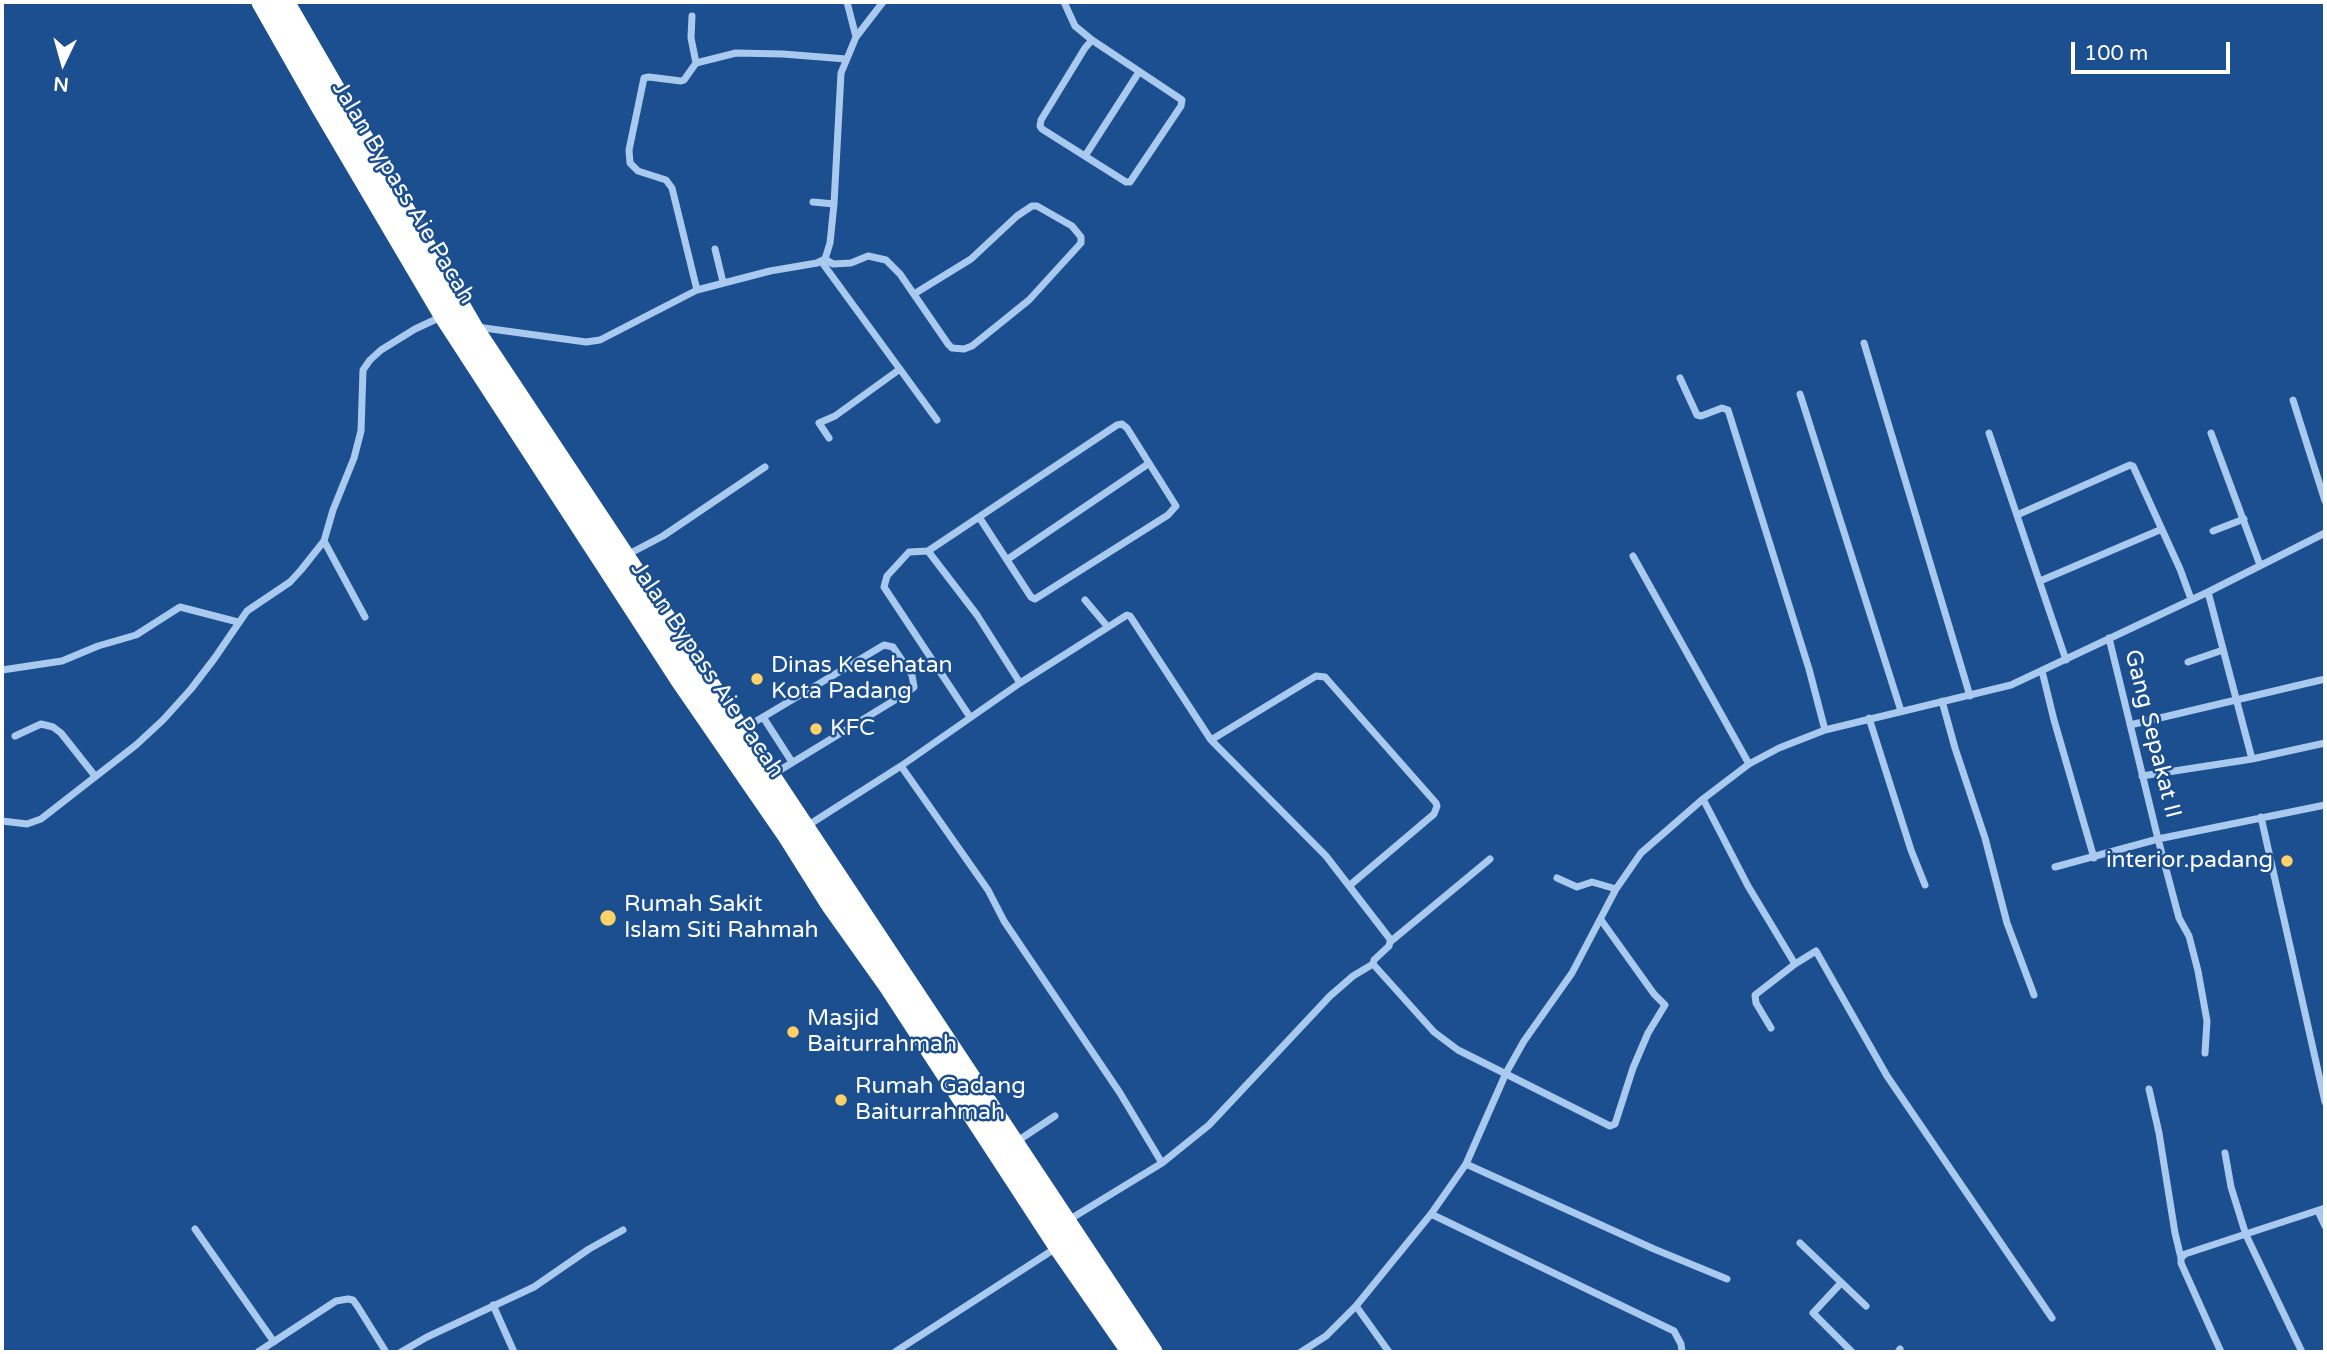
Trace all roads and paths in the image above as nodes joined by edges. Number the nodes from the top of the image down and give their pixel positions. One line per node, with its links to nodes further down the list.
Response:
1 (262, 2): 15 (highway, Jalan Bypass Aie Pacah)
2 (284, 2): 15 (highway)
3 (847, 2): 7 (street)
4 (883, 2): 7 (street)
5 (1064, 2): 8 (street)
6 (692, 16): 10 (street)
7 (856, 37): 9 (street)
8 (1092, 40): 11 (street); 12 (street)
9 (846, 59): 10 (street); 14 (street)
10 (696, 63): 19 (street)
11 (1139, 72): 12 (street); 12 (street)
12 (1085, 156)
13 (813, 202): 14 (street)
14 (834, 204): 17 (street)
15 (400, 222): 21 (highway, Jalan Bypass Aie Pacah); 22 (highway)
16 (715, 249): 18 (street)
17 (823, 260): 18 (street); 20 (street); 24 (street)
18 (723, 282): 19 (street)
19 (697, 290): 22 (street)
20 (914, 294): 20 (street)
21 (444, 315): 29 (highway, Jalan Bypass Aie Pacah); 42 (street)
22 (472, 327): 29 (highway)
23 (1864, 343): 64 (street)
24 (900, 369): 28 (street); 32 (street)
25 (1680, 378): 72 (street)
26 (1800, 394): 67 (street)
27 (2293, 400): 35 (street)
28 (937, 420)
29 (526, 425): 45 (highway); 107 (highway, Jalan Bypass Aie Pacah)
30 (1989, 433): 36 (street)
31 (2211, 433): 38 (street)
32 (829, 438)
33 (1148, 464): 37 (street); 47 (street); 47 (street)
34 (765, 467): 45 (street)
35 (2325, 501)
36 (2017, 515): 39 (street); 49 (street)
37 (979, 517): 44 (street); 47 (street)
38 (2244, 519): 40 (street); 48 (street)
39 (2162, 529): 49 (street); 51 (street)
40 (2213, 531)
41 (2323, 535): 43 (street); 48 (street)
42 (324, 541): 53 (street); 54 (street)
43 (2325, 544)
44 (928, 551): 63 (street); 69 (street)
45 (624, 556): 73 (highway)
46 (1633, 556): 79 (street)
47 (1008, 559)
48 (2260, 565): 50 (street)
49 (2040, 581): 58 (street)
50 (2208, 592): 51 (street); 57 (street)
51 (2191, 599): 56 (street)
52 (1085, 600): 55 (street)
53 (365, 617)
54 (238, 622): 60 (street); 81 (street)
55 (1107, 626): 63 (street); 75 (street)
56 (2109, 638): 58 (street); 71 (street, Gang Sepakat II)
57 (2224, 650): 59 (street); 65 (street)
58 (2066, 660): 61 (street)
59 (2188, 662)
60 (2, 670)
61 (2042, 671): 64 (street); 90 (street)
62 (2325, 679): 65 (street)
63 (1020, 683): 69 (street)
64 (1970, 696): 66 (street)
65 (2235, 700): 71 (street); 77 (street)
66 (1942, 701): 67 (street); 101 (street)
67 (1901, 711): 70 (street)
68 (763, 717): 73 (street); 78 (street); 78 (street)
69 (970, 717): 80 (street)
70 (1869, 718): 72 (street); 95 (street)
71 (2130, 724): 83 (street, Gang Sepakat II)
72 (1825, 730): 79 (street)
73 (740, 732): 82 (highway)
74 (15, 736): 81 (street)
75 (1211, 740): 94 (street); 94 (street)
76 (2325, 743): 77 (street)
77 (2252, 759): 83 (street)
78 (792, 762): 82 (street)
79 (1749, 764): 84 (street)
80 (901, 766): 88 (street); 111 (street)
81 (95, 776): 87 (street)
82 (770, 776): 88 (highway)
83 (2142, 776): 89 (street, Gang Sepakat II)
84 (1703, 799): 96 (street); 100 (street)
85 (2325, 805): 86 (street)
86 (2260, 817): 89 (street); 106 (street)
87 (2, 821)
88 (804, 828): 107 (highway)
89 (2158, 839): 90 (street); 103 (street, Gang Sepakat II)
90 (2094, 858): 92 (street)
91 (1490, 859): 98 (street)
92 (2055, 867)
93 (1557, 878): 96 (street)
94 (1349, 886): 98 (street)
95 (1925, 886)
96 (1616, 889): 97 (street)
97 (1601, 920): 104 (street); 104 (street)
98 (1391, 942): 99 (street)
99 (1373, 964): 104 (street); 111 (street)
100 (1795, 964): 102 (street); 128 (street)
101 (2034, 995)
102 (1771, 1028)
103 (2205, 1053)
104 (1506, 1073): 112 (street)
105 (2150, 1089): 122 (street)
106 (2325, 1102)
107 (976, 1103): 109 (highway); 121 (highway, Jalan Bypass Aie Pacah)
108 (1055, 1116): 109 (street)
109 (1012, 1144): 115 (highway)
110 (2225, 1153): 119 (street)
111 (1162, 1163): 115 (street)
112 (1466, 1164): 114 (street); 123 (street)
113 (2322, 1210): 116 (street); 119 (street)
114 (1431, 1214): 126 (street); 139 (street)
115 (1065, 1222): 136 (highway)
116 (2325, 1226)
117 (195, 1228): 129 (street)
118 (623, 1230): 125 (street)
119 (2246, 1235): 122 (street); 142 (street)
120 (1800, 1243): 124 (street)
121 (1059, 1247): 134 (street); 135 (highway, Jalan Bypass Aie Pacah)
122 (2181, 1258): 141 (street)
123 (1727, 1279)
124 (1841, 1283): 127 (street); 140 (street)
125 (493, 1305): 132 (street); 133 (street)
126 (1356, 1306): 137 (street); 138 (street)
127 (1866, 1306)
128 (2052, 1318)
129 (274, 1342): 130 (street); 131 (street)
130 (258, 1352)
131 (386, 1352)
132 (401, 1352)
133 (514, 1352)
134 (895, 1352)
135 (1132, 1352)
136 (1152, 1352)
137 (1301, 1352)
138 (1389, 1352)
139 (1682, 1352)
140 (1852, 1352)
141 (2221, 1352)
142 (2302, 1352)

